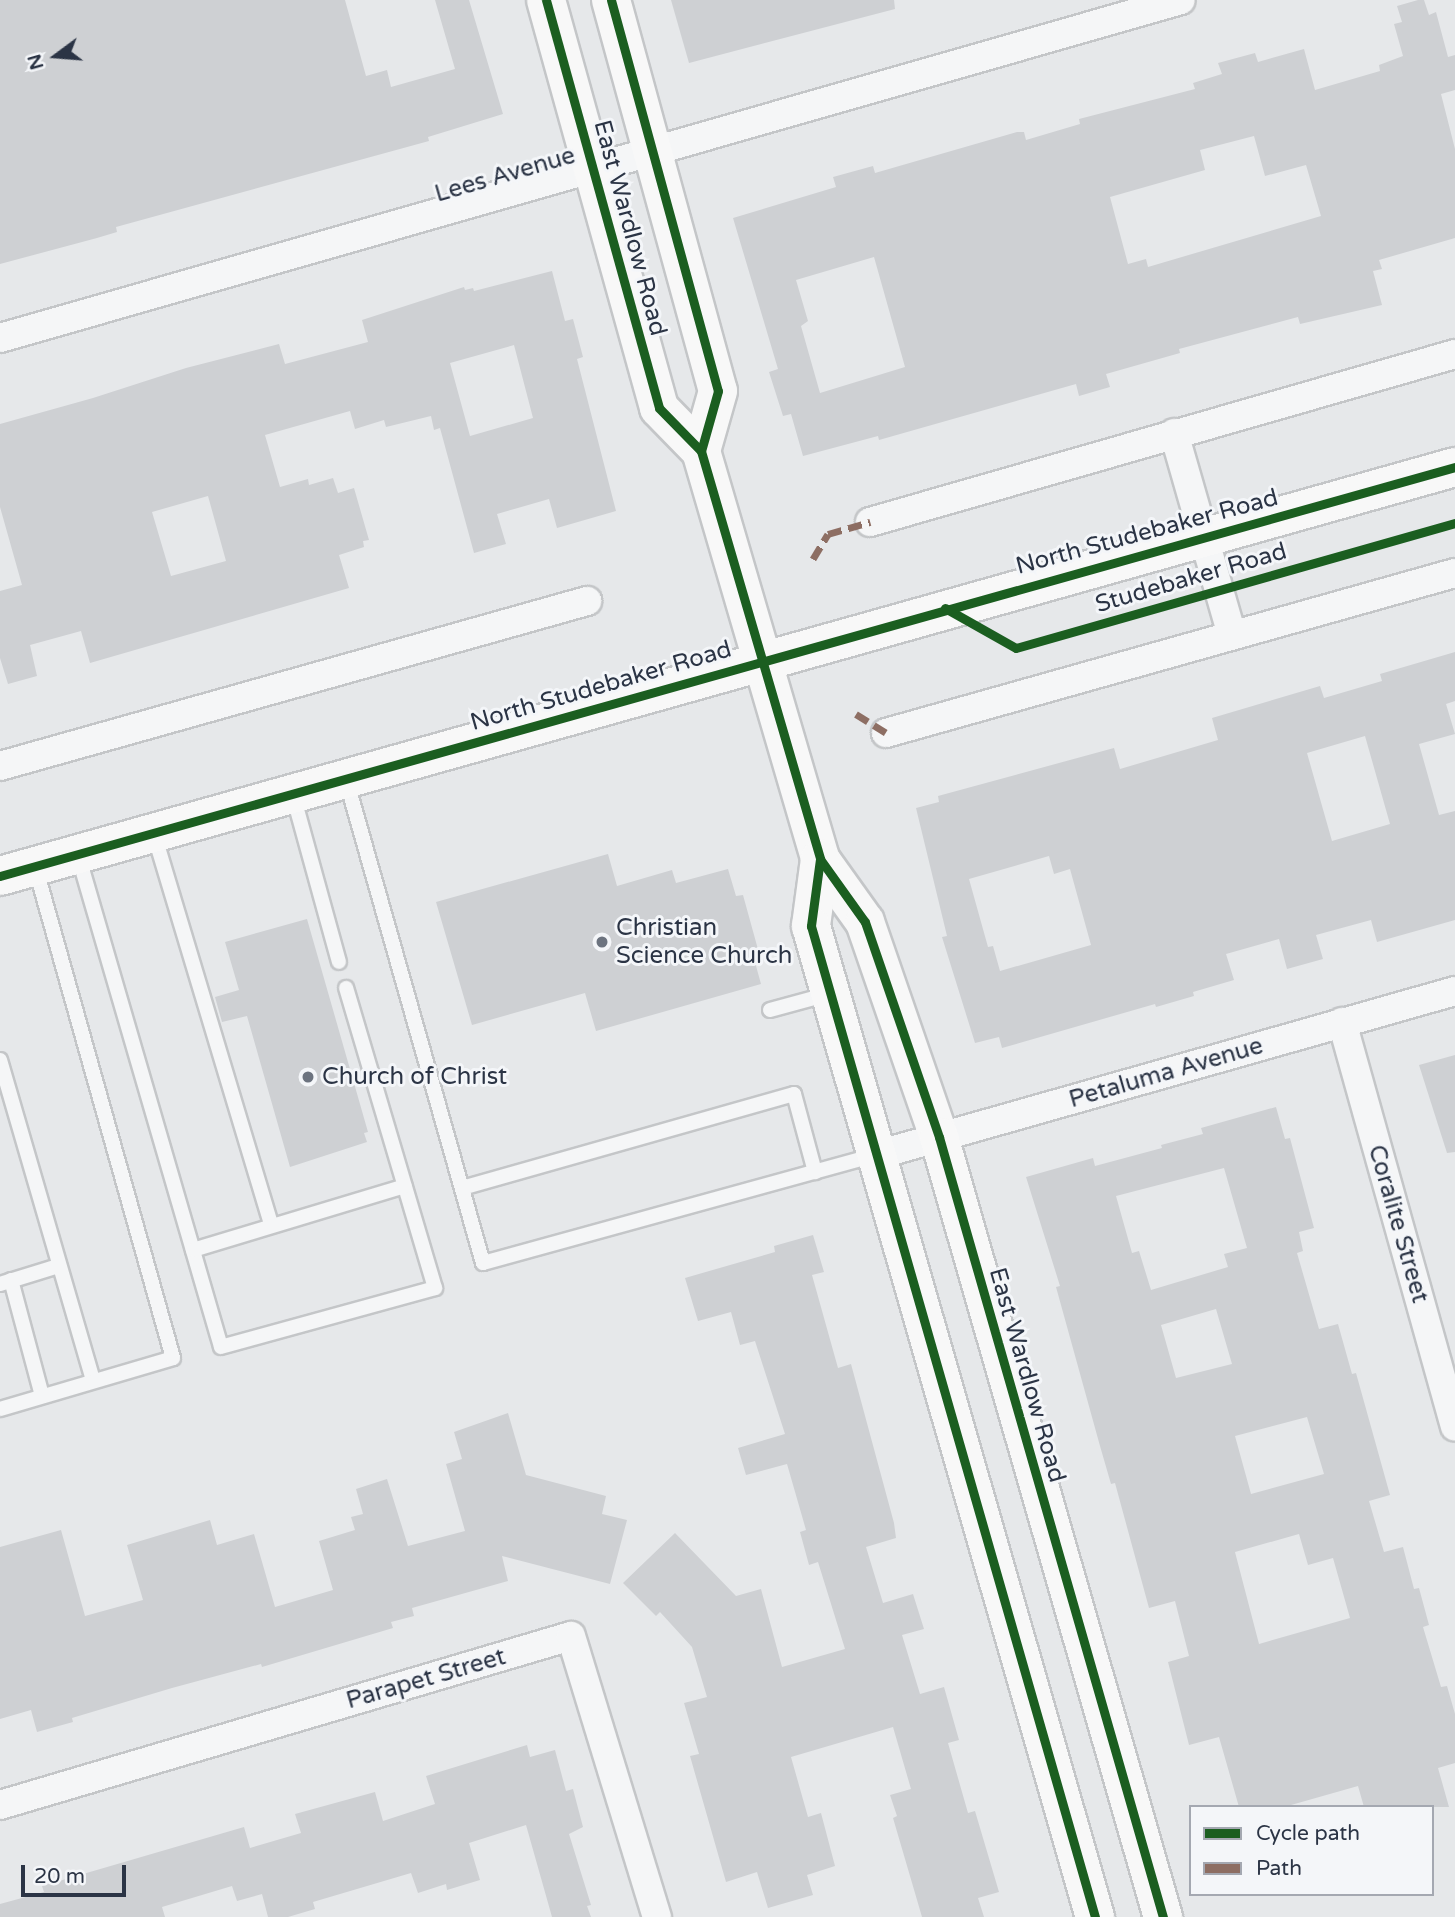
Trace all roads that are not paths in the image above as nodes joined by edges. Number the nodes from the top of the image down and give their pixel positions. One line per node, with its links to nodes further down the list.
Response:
1 (546, 0): 5 (main road, East Wardlow Road)
2 (611, 0): 4 (main road, East Wardlow Road)
3 (1181, 0): 4 (street, Lees Avenue)
4 (654, 149): 5 (street, Lees Avenue); 9 (main road, East Wardlow Road)
5 (595, 169): 6 (street, Lees Avenue); 9 (main road, East Wardlow Road)
6 (0, 338)
7 (1455, 354): 8 (street)
8 (1174, 433): 11 (street); 12 (street)
9 (701, 451): 16 (main road, East Wardlow Road)
10 (1455, 467): 12 (main road, North Studebaker Road)
11 (870, 522)
12 (1203, 538): 15 (street); 16 (main road, North Studebaker Road)
13 (1455, 573): 15 (street)
14 (587, 601): 18 (street)
15 (1232, 635): 17 (street)
16 (761, 661): 19 (main road, North Studebaker Road); 23 (main road, East Wardlow Road)
17 (886, 733)
18 (0, 766)
19 (346, 779): 20 (main road, North Studebaker Road); 36 (lane)
20 (292, 794): 21 (main road, North Studebaker Road); 25 (lane)
21 (154, 833): 22 (main road, North Studebaker Road); 37 (lane)
22 (77, 854): 24 (main road, North Studebaker Road); 38 (lane)
23 (820, 859): 28 (main road, East Wardlow Road); 32 (main road, East Wardlow Road)
24 (18, 871): 41 (lane)
25 (339, 962)
26 (346, 988): 35 (lane)
27 (1455, 991): 30 (street, Petaluma Avenue)
28 (831, 994): 29 (lane); 33 (main road, East Wardlow Road)
29 (770, 1010)
30 (1342, 1022): 32 (street, Petaluma Avenue); 44 (street, Coralite Street)
31 (0, 1060): 39 (lane)
32 (939, 1138): 33 (street, Petaluma Avenue); 48 (main road, East Wardlow Road)
33 (877, 1155): 34 (lane); 47 (main road, East Wardlow Road)
34 (815, 1172): 36 (lane); 36 (lane)
35 (405, 1186): 37 (lane); 38 (lane)
36 (462, 1188)
37 (271, 1226): 38 (lane)
38 (193, 1250)
39 (58, 1266): 40 (lane); 41 (lane)
40 (5, 1282): 42 (lane)
41 (93, 1381): 42 (lane)
42 (42, 1396): 43 (lane)
43 (0, 1409)
44 (1455, 1426)
45 (0, 1805): 46 (street, Parapet Street)
46 (657, 1917)
47 (1095, 1917)
48 (1163, 1917)

